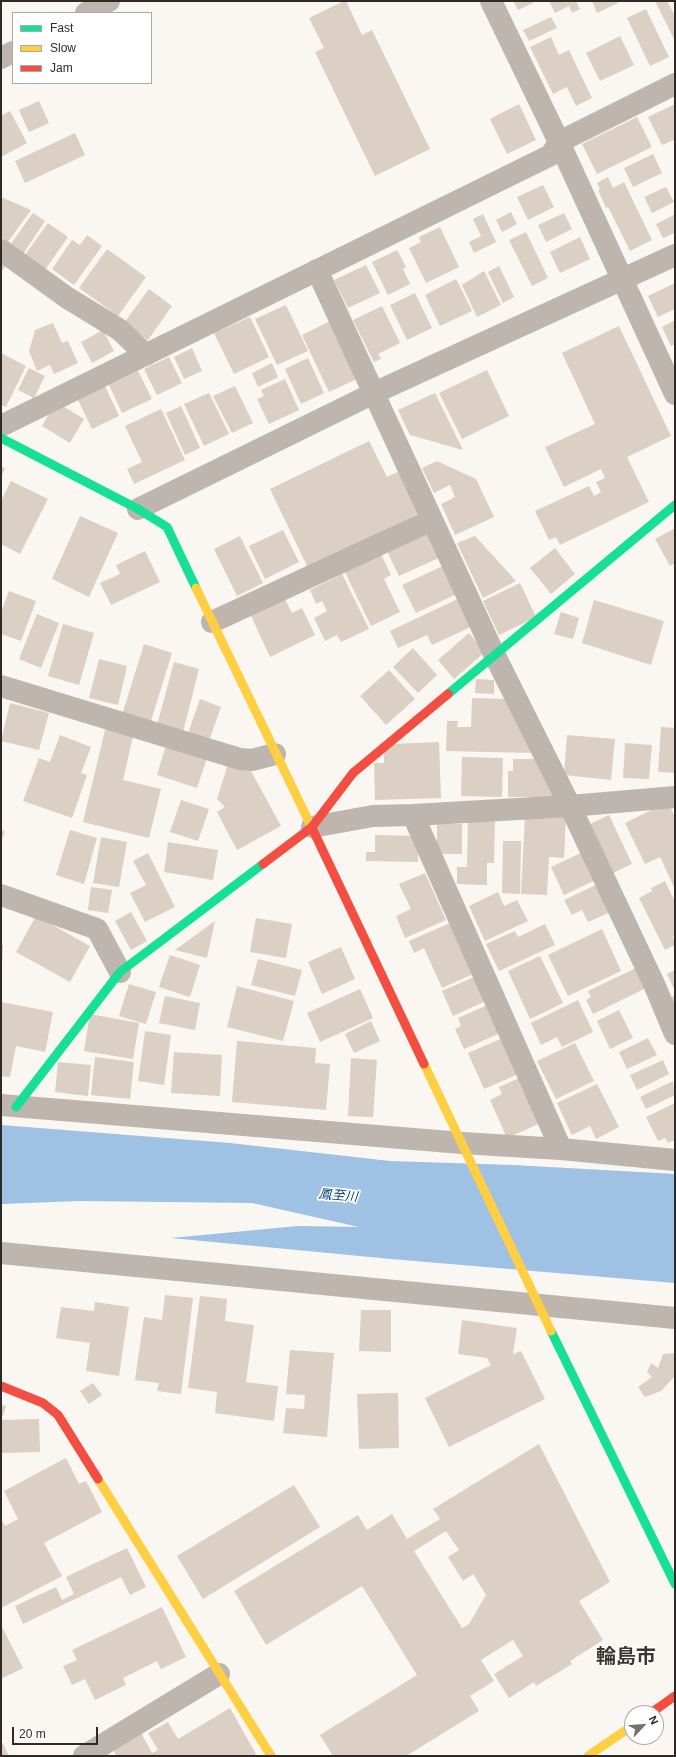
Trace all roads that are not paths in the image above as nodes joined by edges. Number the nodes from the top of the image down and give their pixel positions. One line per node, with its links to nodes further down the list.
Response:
1 (108, 1): 3 (street)
2 (492, 1): 7 (street)
3 (88, 12)
4 (12, 52): 5 (street)
5 (1, 58)
6 (675, 84): 7 (street)
7 (559, 142): 10 (street); 11 (street)
8 (1, 250): 12 (street)
9 (675, 255): 11 (street)
10 (317, 270): 12 (street); 13 (street)
11 (623, 280): 13 (street); 14 (street)
12 (146, 355): 15 (street)
13 (374, 393): 18 (street); 19 (street)
14 (675, 394)
15 (1, 426)
16 (1, 438): 18 (street)
17 (675, 505): 21 (street)
18 (138, 509): 20 (street)
19 (432, 520): 20 (street); 21 (street)
20 (212, 622): 23 (street)
21 (494, 654): 25 (street); 27 (street)
22 (1, 686): 23 (street)
23 (275, 754): 27 (street)
24 (675, 797): 25 (street)
25 (570, 806): 26 (street); 30 (street)
26 (413, 815): 27 (street); 33 (street)
27 (312, 827): 29 (street); 32 (street)
28 (1, 895): 29 (street)
29 (120, 972): 31 (street)
30 (675, 1034)
31 (8, 1106): 32 (street)
32 (462, 1143): 33 (street); 36 (street)
33 (561, 1148): 34 (street)
34 (675, 1160)
35 (1, 1253): 36 (street)
36 (538, 1304): 37 (street); 39 (street)
37 (675, 1318)
38 (1, 1386): 40 (street)
39 (675, 1584)
40 (219, 1674): 44 (street); 45 (street)
41 (675, 1696): 42 (street)
42 (662, 1705)
43 (624, 1731): 46 (street)
44 (84, 1756)
45 (271, 1756)
46 (588, 1756)

